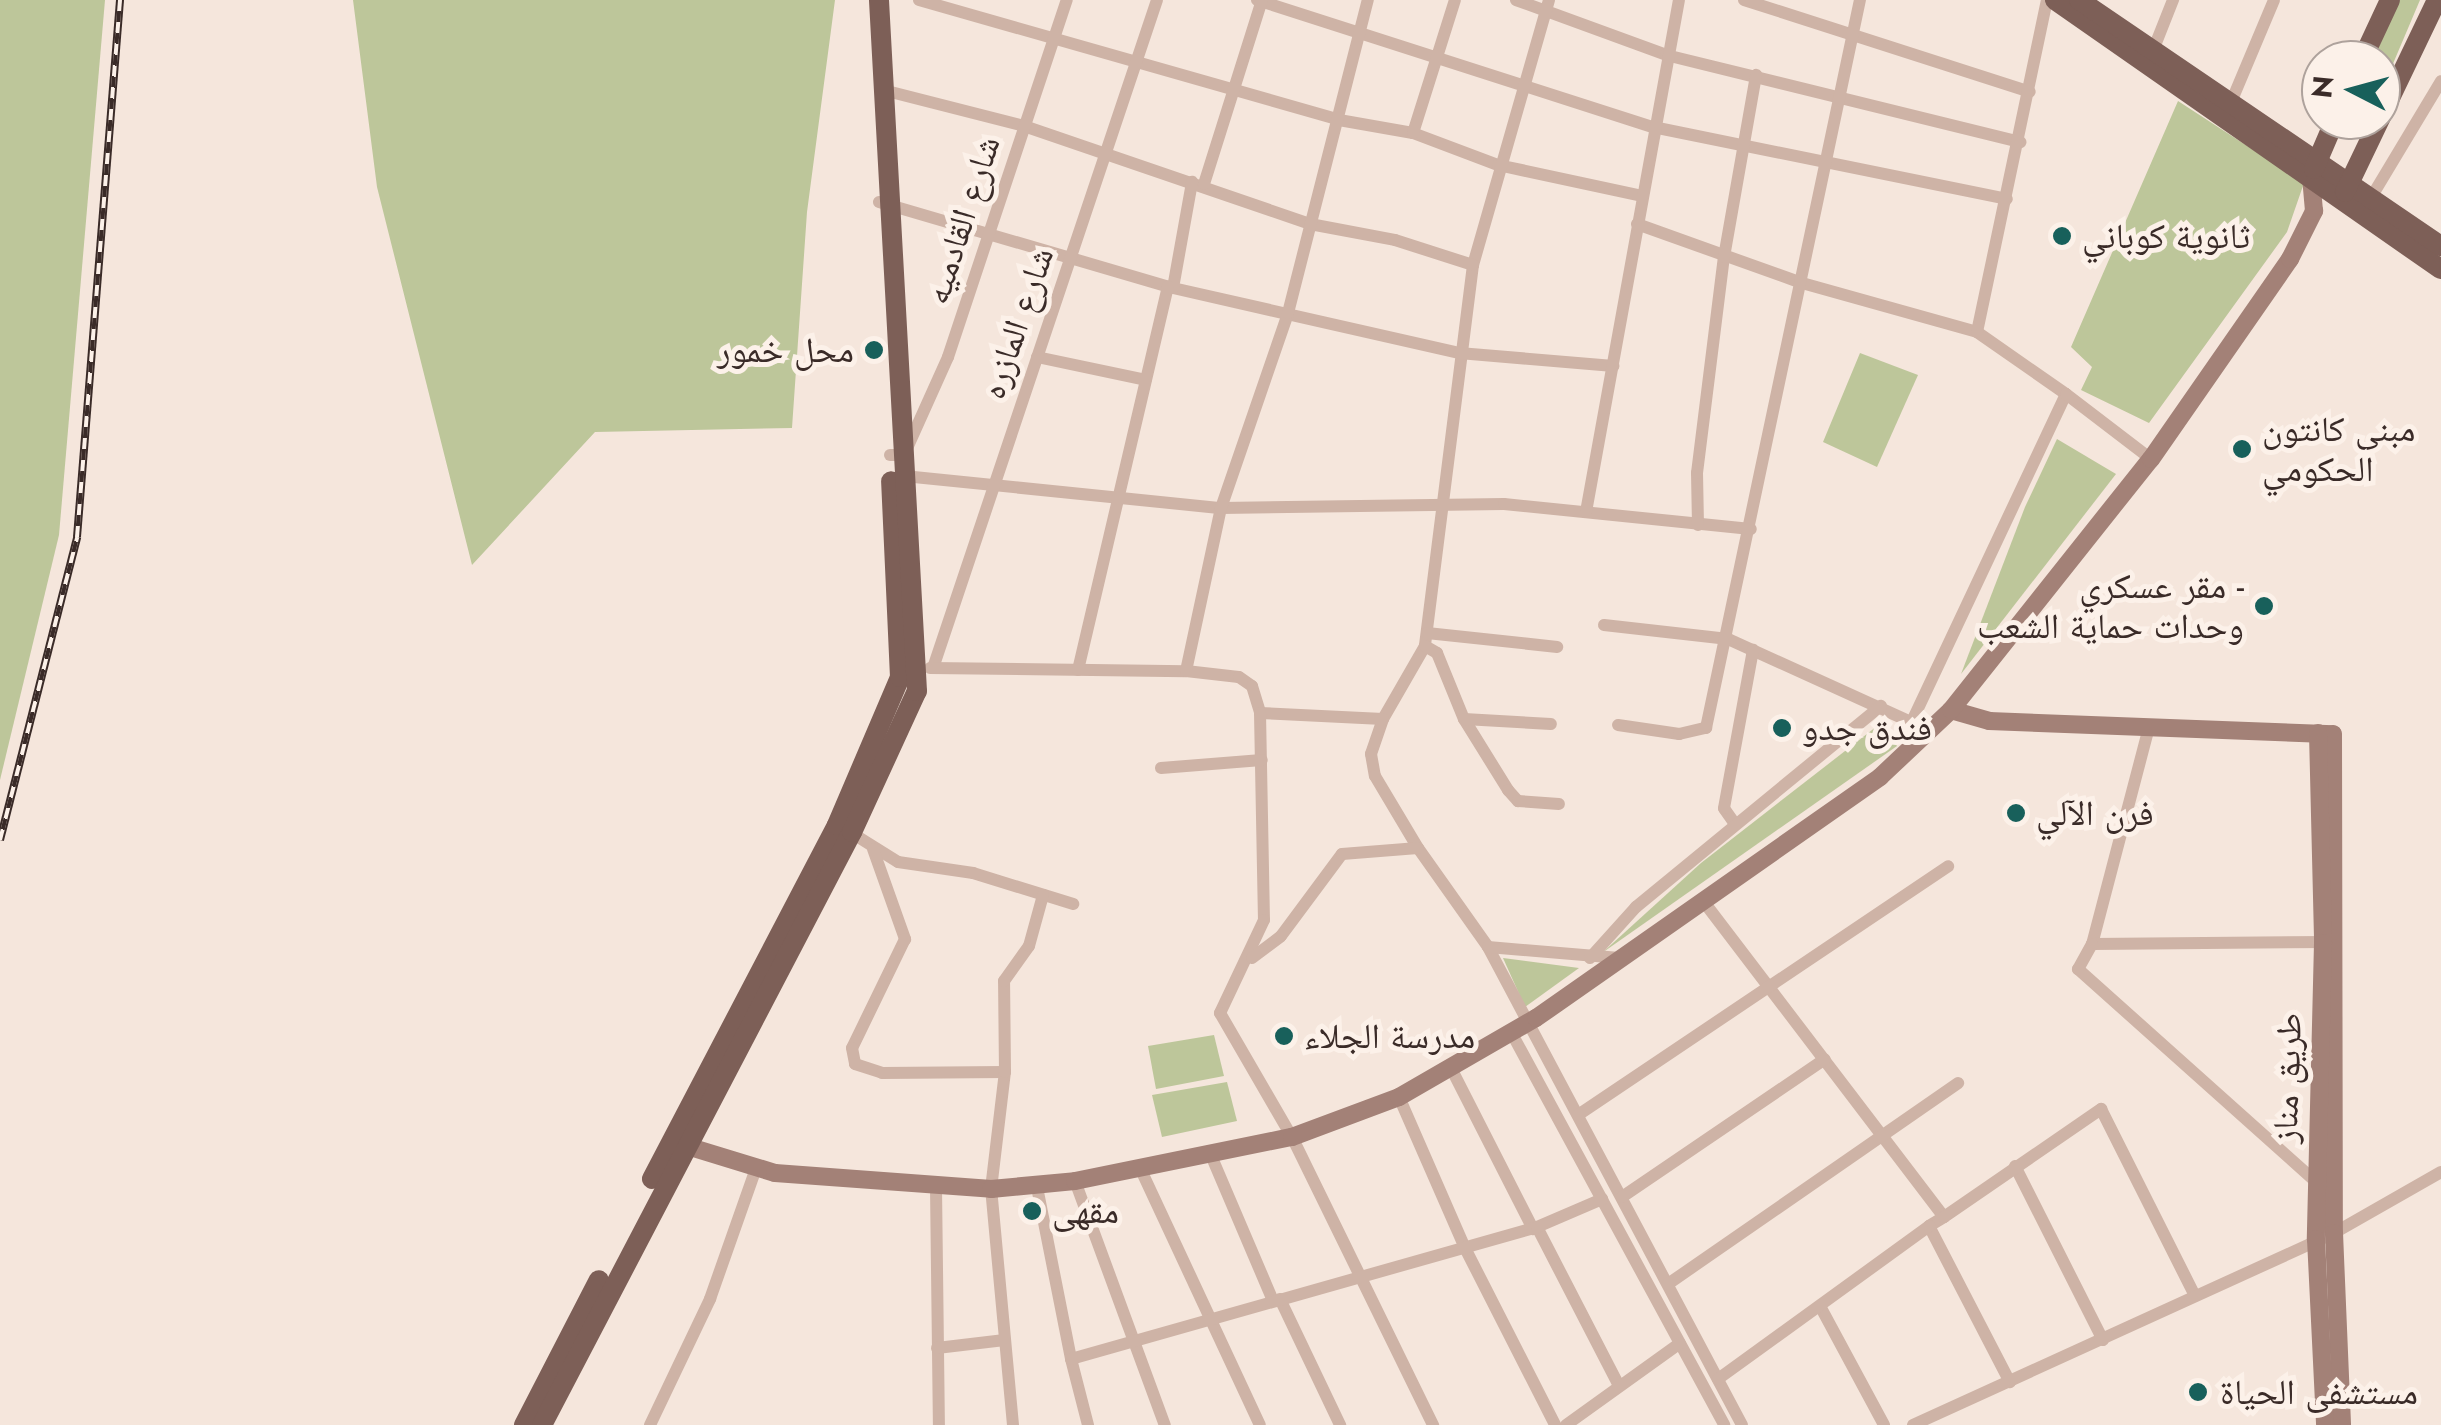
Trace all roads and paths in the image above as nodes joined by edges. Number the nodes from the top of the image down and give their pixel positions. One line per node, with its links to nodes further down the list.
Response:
1 (867, 0): 56 (main road)
2 (878, 0): 34 (main road)
3 (919, 0): 25 (street)
4 (1067, 0): 25 (street, شارع القادميه)
5 (1157, 0): 30 (street, شارع المازره)
6 (1260, 0): 23 (street); 35 (street)
7 (1368, 0): 23 (street)
8 (1455, 0): 29 (street)
9 (1516, 0): 21 (street)
10 (1678, 0): 28 (street)
11 (1744, 0): 20 (street)
12 (1860, 0): 24 (street)
13 (2047, 0): 36 (street)
14 (2055, 0): 50 (main road)
15 (2079, 0): 27 (main road)
16 (2173, 0): 27 (street)
17 (2274, 0): 38 (street)
18 (2437, 0): 22 (main road)
19 (2384, 2): 26 (main road)
20 (1765, 3): 24 (street)
21 (1547, 6): 28 (street); 33 (street)
22 (2433, 30): 52 (main road)
23 (1360, 32): 29 (street); 39 (street)
24 (1853, 36): 36 (street); 37 (street)
25 (1054, 38): 30 (street); 40 (street, شارع القادميه)
26 (2370, 40)
27 (2154, 48): 38 (main road)
28 (1666, 56): 31 (street); 41 (street)
29 (1439, 57): 33 (street); 42 (street)
30 (1136, 62): 35 (street); 46 (street, شارع المازره)
31 (1756, 75): 37 (street); 45 (street)
32 (2441, 81): 54 (street)
33 (1522, 83): 41 (street); 48 (street)
34 (883, 90): 40 (street); 56 (main road)
35 (1232, 90): 39 (street); 51 (street)
36 (2030, 92): 44 (street)
37 (1840, 95): 44 (street); 49 (street)
38 (2232, 100): 47 (main road)
39 (1339, 120): 42 (street); 58 (street)
40 (1024, 126): 46 (street); 60 (street, شارع القادميه)
41 (1653, 127): 45 (street); 53 (street)
42 (1413, 133): 48 (street)
43 (2326, 140): 47 (main road)
44 (2020, 142): 55 (street)
45 (1745, 144): 49 (street); 62 (street)
46 (1105, 154): 51 (street); 63 (street, شارع المازره)
47 (2318, 157): 50 (main road); 52 (main road)
48 (1498, 164): 53 (street); 64 (street)
49 (1826, 164): 55 (street); 66 (street)
50 (2311, 178): 52 (main road); 57 (main road)
51 (1198, 183): 58 (street); 67 (street)
52 (2346, 190): 54 (main road); 57 (main road); 65 (main road)
53 (1642, 196): 59 (street)
54 (2372, 196): 61 (main road)
55 (2007, 199): 69 (street)
56 (886, 206): 60 (street); 76 (main road)
57 (2314, 212): 75 (main road)
58 (1310, 224): 64 (street); 68 (street)
59 (1637, 224): 62 (street); 72 (street)
60 (990, 238): 63 (street); 76 (street, شارع القادميه)
61 (2441, 246)
62 (1724, 257): 66 (street); 82 (street)
63 (1070, 260): 67 (street); 71 (street, شارع المازره)
64 (1473, 264): 70 (street)
65 (2441, 269)
66 (1802, 283): 69 (street); 83 (street)
67 (1171, 287): 68 (street); 73 (street)
68 (1288, 313): 70 (street); 80 (street)
69 (1977, 332): 74 (street)
70 (1458, 353): 72 (street); 79 (street)
71 (1037, 357): 73 (street); 77 (street, شارع المازره)
72 (1613, 366): 81 (street)
73 (1146, 380): 78 (street)
74 (2066, 394): 75 (street); 99 (street)
75 (2151, 458): 93 (main road)
76 (899, 462): 77 (street); 91 (main road)
77 (993, 490): 78 (street); 91 (street, شارع المازره)
78 (1118, 499): 80 (street); 89 (street)
79 (1447, 505): 80 (street); 81 (street); 85 (street)
80 (1220, 508): 90 (street)
81 (1586, 512): 82 (street)
82 (1698, 525): 83 (street)
83 (1751, 529): 86 (street)
84 (1604, 625): 86 (street)
85 (1426, 640): 87 (street); 95 (street); 96 (street)
86 (1728, 640): 88 (street); 98 (street)
87 (1557, 646)
88 (1753, 650): 92 (street); 104 (street)
89 (1078, 670): 90 (street); 91 (street)
90 (1186, 671): 94 (street)
91 (917, 672): 105 (main road)
92 (1881, 706): 99 (street); 104 (street)
93 (1951, 710): 99 (main road); 100 (main road)
94 (1260, 712): 96 (street); 101 (street)
95 (1464, 718): 97 (street); 103 (street)
96 (1383, 719): 106 (street)
97 (1550, 724)
98 (1618, 725)
99 (1919, 727): 110 (main road)
100 (2148, 730): 112 (main road, طريق مناز); 113 (street)
101 (1262, 760): 102 (street); 115 (street)
102 (1161, 768)
103 (1558, 804)
104 (1735, 824): 116 (street)
105 (844, 828): 107 (street); 128 (main road)
106 (1418, 848): 114 (street); 115 (street)
107 (873, 849): 109 (street); 122 (street)
108 (1948, 866): 118 (street)
109 (1043, 895): 111 (street); 122 (street)
110 (1704, 902): 117 (main road); 118 (street)
111 (1074, 904)
112 (2330, 942): 113 (street); 137 (main road, طريق مناز)
113 (2092, 944): 137 (street)
114 (1488, 947): 116 (street); 119 (street)
115 (1252, 958): 126 (street)
116 (1590, 958): 117 (street)
117 (1627, 958): 119 (main road)
118 (1767, 986): 120 (street); 125 (street)
119 (1518, 1028): 121 (main road); 125 (street); 140 (street)
120 (1825, 1059): 127 (street); 139 (street)
121 (1452, 1068): 124 (main road); 143 (street)
122 (1005, 1072): 138 (street)
123 (1958, 1083): 127 (street)
124 (1399, 1097): 126 (main road); 145 (street)
125 (1578, 1115): 139 (street)
126 (1292, 1137): 129 (main road); 146 (street)
127 (1885, 1137): 141 (street); 147 (street)
128 (678, 1144): 132 (main road); 161 (main road); 162 (main road)
129 (1210, 1153): 131 (main road); 149 (street)
130 (2015, 1166): 141 (street); 148 (street); 153 (street)
131 (1142, 1170): 134 (main road); 151 (street)
132 (755, 1171): 135 (main road); 163 (street)
133 (2441, 1172): 144 (street)
134 (1075, 1182): 136 (main road); 155 (street)
135 (936, 1187): 138 (main road); 156 (street)
136 (1038, 1187): 138 (main road); 157 (street)
137 (2325, 1188): 144 (main road, طريق مناز)
138 (991, 1189): 152 (street)
139 (1622, 1197): 147 (street)
140 (1602, 1199): 143 (street); 154 (street)
141 (1944, 1217): 142 (street)
142 (1930, 1226): 150 (street); 159 (street)
143 (1535, 1228): 145 (street); 160 (street)
144 (2325, 1236): 148 (street); 177 (main road, طريق مناز); 178 (main road, طريق مناز)
145 (1465, 1248): 146 (street); 171 (street)
146 (1358, 1279): 149 (street); 170 (street)
147 (1668, 1284): 158 (street)
148 (2193, 1292): 153 (street)
149 (1277, 1300): 151 (street); 169 (street)
150 (1820, 1306): 158 (street); 175 (street)
151 (1205, 1319): 155 (street); 168 (street)
152 (1006, 1340): 156 (street); 165 (street)
153 (2103, 1340): 159 (street)
154 (1680, 1343): 160 (street); 173 (street)
155 (1136, 1345): 157 (street); 167 (street)
156 (938, 1348): 164 (street)
157 (1071, 1359): 166 (street)
158 (1718, 1379): 174 (street)
159 (2010, 1382): 176 (street)
160 (1618, 1384): 172 (street)
161 (524, 1425)
162 (545, 1425)
163 (650, 1425)
164 (939, 1425)
165 (1013, 1425)
166 (1088, 1425)
167 (1165, 1425)
168 (1260, 1425)
169 (1340, 1425)
170 (1433, 1425)
171 (1555, 1425)
172 (1566, 1425)
173 (1724, 1425)
174 (1742, 1425)
175 (1884, 1425)
176 (1913, 1425)
177 (2326, 1425)
178 (2342, 1425)

